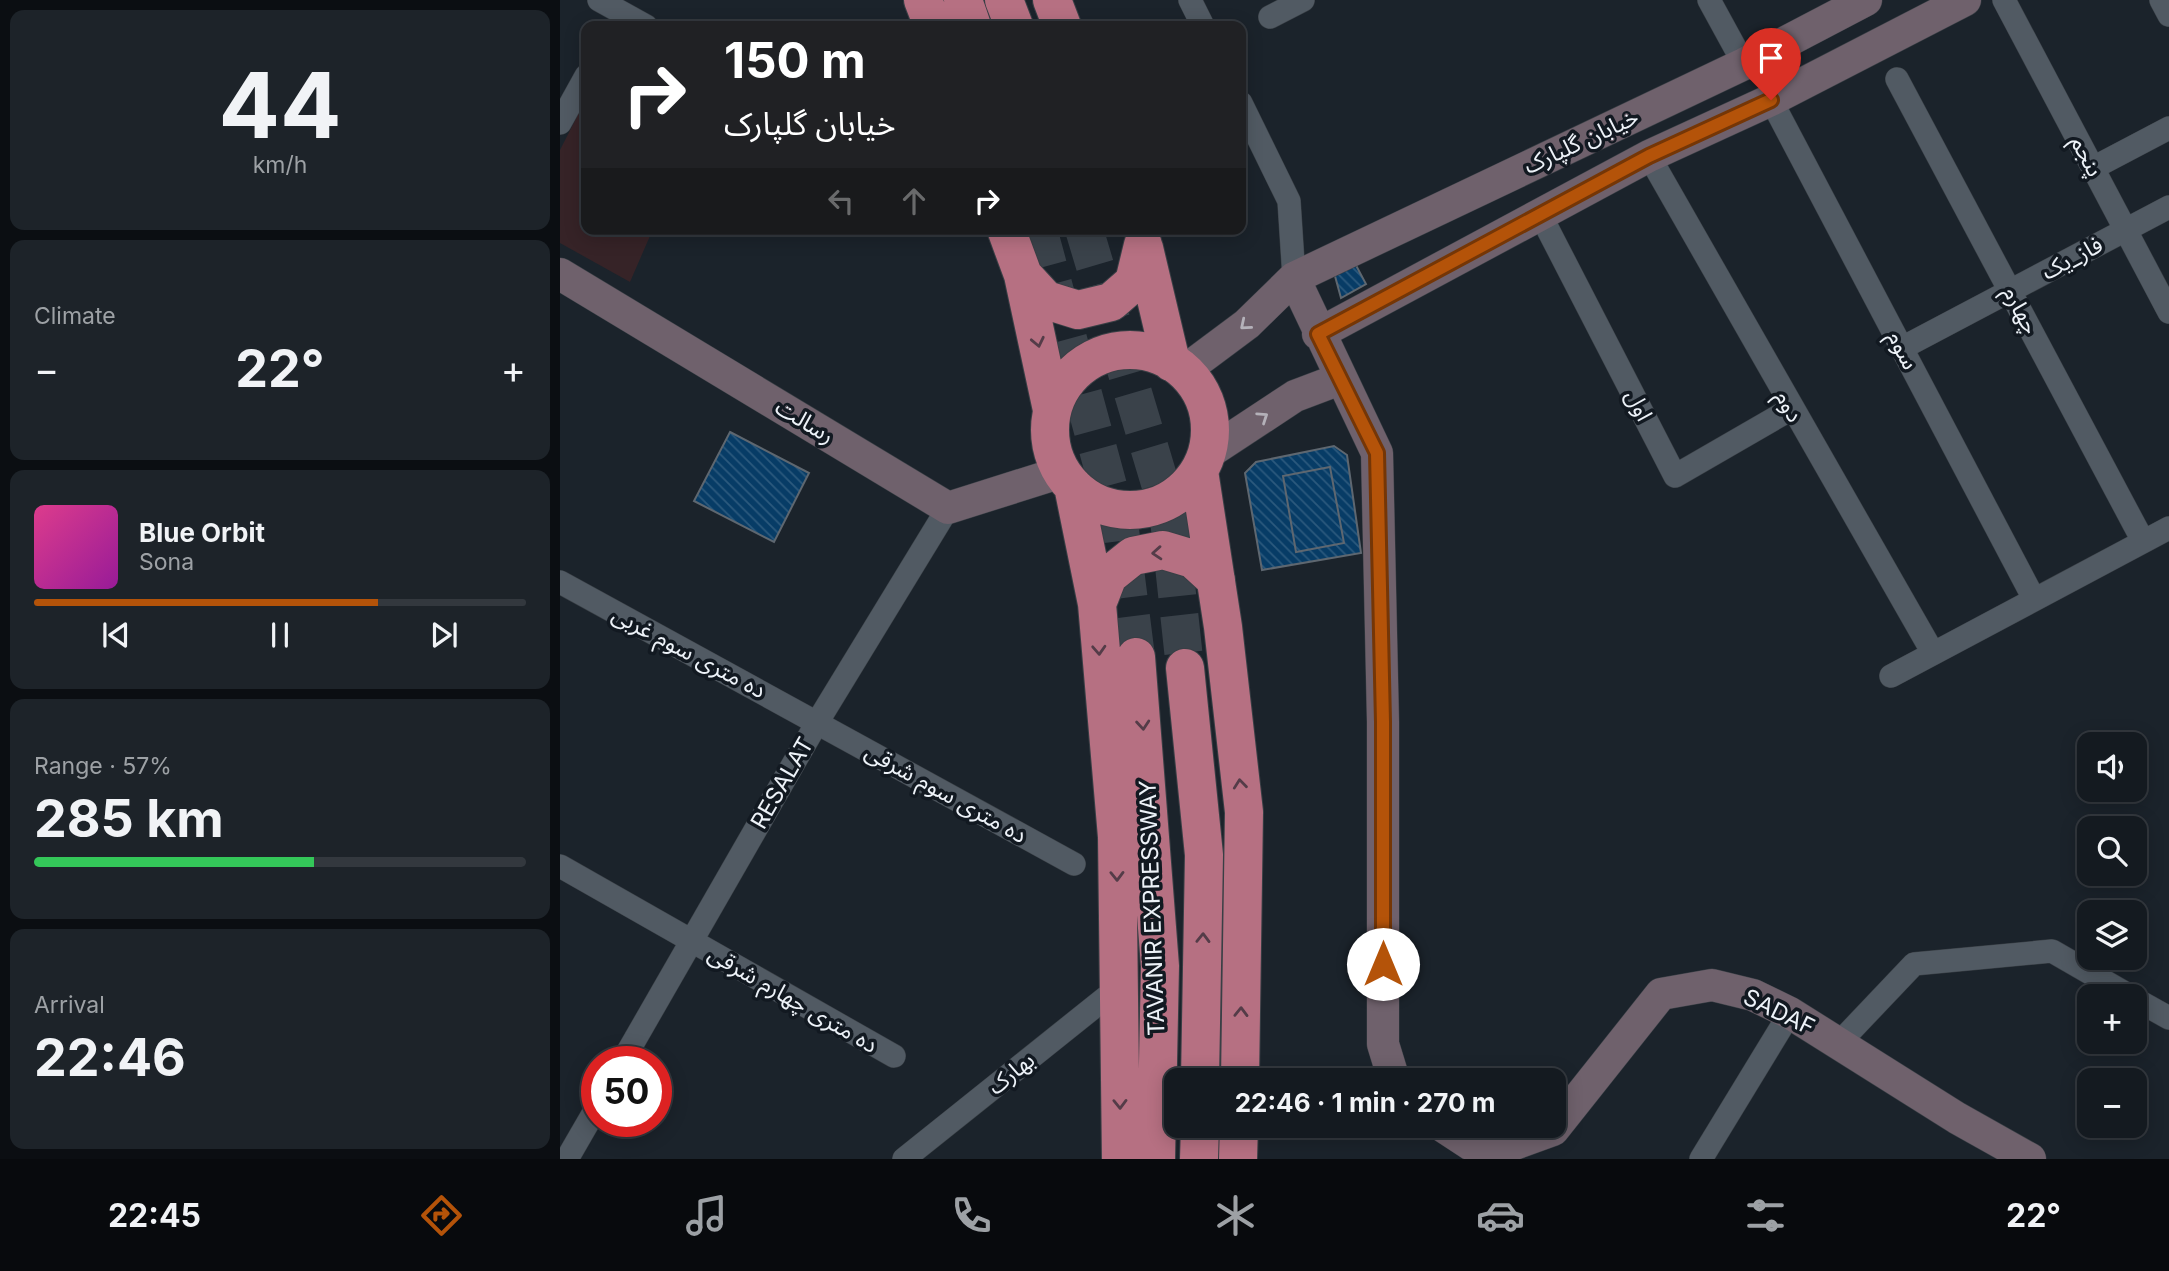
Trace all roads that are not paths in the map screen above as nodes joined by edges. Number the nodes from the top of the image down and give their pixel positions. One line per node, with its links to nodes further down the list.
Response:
1 (599, 0): 13 (street)
2 (923, 0): 16 (highway)
3 (962, 0): 17 (highway)
4 (1004, 0): 18 (highway)
5 (1052, 0): 19 (highway)
6 (1190, 0): 20 (street)
7 (1303, 0): 15 (street)
8 (1709, 0): 21 (street)
9 (1965, 0): 24 (main road, خیابان گلپارک)
10 (2004, 0): 29 (street, پنجم)
11 (2161, 0): 14 (street)
12 (1861, 1): 21 (main road, خیابان گلپارک)
13 (621, 13)
14 (2169, 15)
15 (1270, 17)
16 (931, 21)
17 (970, 21)
18 (1012, 21)
19 (1060, 21)
20 (1200, 21)
21 (1744, 64): 38 (main road, خیابان گلپارک)
22 (1897, 79): 39 (street, چهارم)
23 (581, 85): 26 (street)
24 (1771, 100): 28 (main road, خیابان گلپارک); 42 (street, سوم)
25 (1246, 113): 38 (street)
26 (560, 123)
27 (2169, 128): 29 (street)
28 (1649, 156): 31 (main road, خیابان گلپارک); 45 (street, دوم)
29 (2093, 168): 32 (street, پنجم)
30 (2169, 207): 32 (street, فاز_یک)
31 (1541, 216): 41 (main road, خیابان گلپارک); 45 (street, اول)
32 (2126, 230): 35 (street, پنجم); 39 (street, فاز_یک)
33 (1008, 235): 37 (highway)
34 (1141, 237): 37 (highway); 43 (highway)
35 (2159, 269): 40 (street, پنجم)
36 (560, 274): 49 (main road, رسالت)
37 (1023, 275): 46 (highway, one-way to 46)
38 (1294, 278): 41 (main road); 43 (main road, خیابان گلپارک, one-way to 43)
39 (2011, 290): 42 (street, فاز_یک); 51 (street, چهارم)
40 (2169, 312)
41 (1318, 334): 44 (main road)
42 (1902, 348): 54 (street, سوم)
43 (1178, 367): 46 (highway); 47 (highway)
44 (1340, 379): 47 (main road, one-way to 44); 74 (main road)
45 (1791, 409): 56 (street, دوم)
46 (1052, 410): 48 (highway)
47 (1203, 463): 48 (highway); 52 (highway)
48 (1067, 479): 49 (main road); 55 (highway)
49 (948, 508): 60 (street, RESALAT)
50 (2169, 528): 51 (street)
51 (2143, 541): 54 (street)
52 (1216, 580): 55 (highway, one-way to 55); 73 (highway, one-way to 52)
53 (560, 582): 60 (street, ده متری سوم غربی)
54 (2034, 599): 56 (street)
55 (1097, 604): 65 (highway, one-way to 65)
56 (1933, 653): 59 (street)
57 (1136, 657): 84 (highway, TAVANIR EXPRESSWAY, one-way to 84)
58 (1185, 668): 72 (highway, TAVANIR EXPRESSWAY, one-way to 58)
59 (1891, 676)
60 (818, 721): 61 (street, ده متری سوم شرقی); 63 (street, RESALAT)
61 (1074, 864)
62 (560, 866): 63 (street, ده متری چهارم شرقی)
63 (692, 941): 70 (street, RESALAT); 71 (street, ده متری چهارم شرقی)
64 (2109, 984): 69 (street)
65 (1119, 987): 82 (street, بهارک); 83 (highway, one-way to 83)
66 (2147, 1006): 68 (street)
67 (1790, 1013): 69 (main road, SADAF); 79 (main road, SADAF); 87 (street)
68 (2169, 1018)
69 (1838, 1044): 80 (main road, SADAF)
70 (631, 1046)
71 (894, 1056)
72 (1200, 1068)
73 (1240, 1068)
74 (1391, 1068)
75 (581, 1133): 81 (street)
76 (1199, 1138): 85 (highway)
77 (1239, 1138): 86 (highway)
78 (1456, 1138): 79 (main road, SADAF)
79 (1472, 1151)
80 (2018, 1155)
81 (567, 1156)
82 (904, 1159)
83 (1121, 1159)
84 (1156, 1159)
85 (1199, 1159)
86 (1238, 1159)
87 (1701, 1159)

